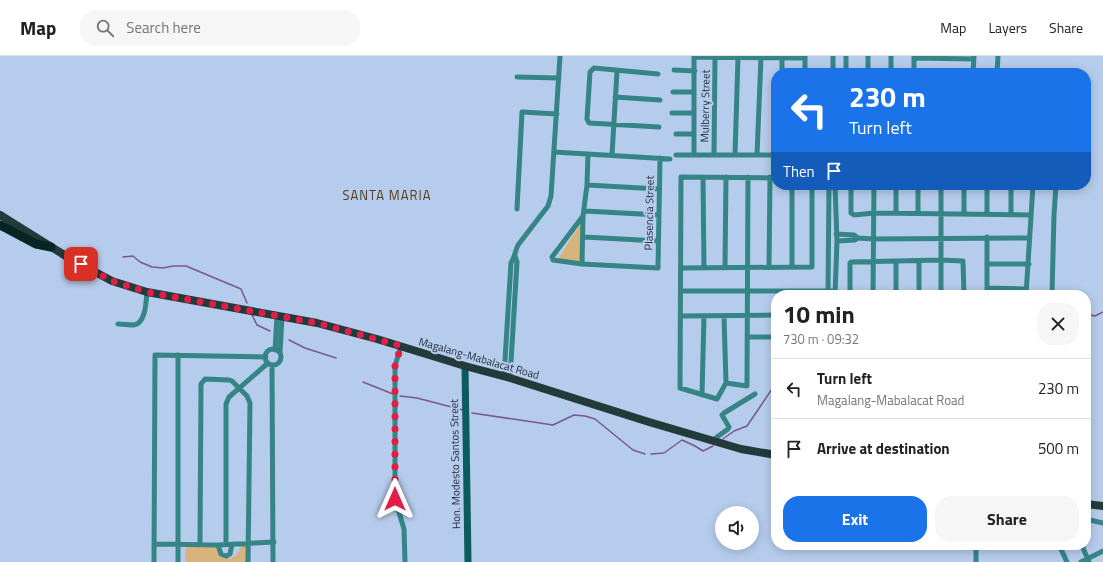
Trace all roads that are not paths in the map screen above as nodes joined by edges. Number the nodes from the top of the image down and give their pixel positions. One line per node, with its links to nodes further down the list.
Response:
1 (560, 56): 29 (street)
2 (694, 56): 8 (street); 26 (street)
3 (833, 56): 17 (street)
4 (846, 56): 18 (street)
5 (868, 56): 19 (street)
6 (891, 56): 20 (street)
7 (998, 56): 23 (street)
8 (715, 57): 9 (street); 47 (street, Mulberry Street)
9 (738, 57): 10 (street); 48 (street)
10 (761, 57): 11 (street); 49 (street)
11 (782, 57): 12 (street); 15 (street)
12 (805, 57): 16 (street)
13 (914, 57): 14 (street); 21 (street)
14 (974, 57): 22 (street)
15 (782, 68)
16 (805, 68)
17 (833, 68)
18 (846, 68)
19 (868, 68)
20 (891, 68)
21 (914, 68)
22 (973, 68)
23 (997, 68)
24 (674, 70): 26 (street)
25 (617, 71): 27 (street); 32 (street); 37 (street)
26 (694, 71): 31 (street)
27 (658, 74)
28 (517, 76): 29 (street)
29 (559, 78): 36 (street)
30 (673, 92): 31 (street)
31 (694, 92): 35 (street)
32 (615, 97): 33 (street); 37 (street)
33 (660, 100)
34 (672, 113): 35 (street)
35 (694, 113): 40 (street)
36 (557, 114): 41 (street); 73 (street)
37 (613, 124): 38 (street); 45 (street)
38 (659, 127)
39 (676, 134): 40 (street)
40 (694, 134): 43 (street)
41 (554, 152): 42 (street); 140 (street)
42 (588, 154): 45 (street); 56 (street)
43 (694, 154): 46 (street); 47 (street)
44 (771, 154): 49 (street)
45 (612, 155): 50 (street)
46 (676, 155)
47 (714, 155): 48 (street)
48 (735, 155): 49 (street)
49 (757, 155)
50 (660, 158): 51 (street); 57 (street, Plasencia Street)
51 (670, 158)
52 (703, 177): 53 (street); 107 (street); 108 (street)
53 (726, 177): 54 (street); 103 (street)
54 (748, 177): 55 (street); 104 (street)
55 (771, 177)
56 (587, 185): 57 (street); 77 (street)
57 (659, 189): 83 (street, Plasencia Street)
58 (772, 190): 105 (street)
59 (792, 190): 106 (street)
60 (812, 190): 106 (street)
61 (829, 190): 111 (street)
62 (835, 190): 86 (street)
63 (851, 190): 74 (street)
64 (874, 190): 74 (street)
65 (896, 190): 75 (street)
66 (918, 190): 76 (street)
67 (942, 190): 78 (street)
68 (964, 190): 79 (street)
69 (987, 190): 80 (street)
70 (1011, 190): 81 (street)
71 (1033, 190): 84 (street)
72 (1056, 190): 119 (street)
73 (517, 209)
74 (874, 213): 75 (street); 92 (street)
75 (896, 213): 76 (street)
76 (918, 213): 78 (street)
77 (584, 214): 83 (street); 87 (street); 100 (street)
78 (942, 214): 79 (street); 89 (street)
79 (964, 214): 80 (street)
80 (987, 214): 81 (street)
81 (1011, 214): 84 (street)
82 (0, 215): 95 (main road, Magalang-Mabalacat Road)
83 (659, 215): 94 (street, Plasencia Street)
84 (1031, 215): 91 (street)
85 (0, 225): 95 (highway)
86 (836, 234): 88 (street); 93 (street)
87 (584, 237): 94 (street); 100 (street)
88 (858, 238): 92 (street); 93 (street)
89 (941, 238): 90 (street); 92 (street); 96 (street)
90 (987, 238): 91 (street); 101 (street)
91 (1030, 238): 102 (street)
92 (873, 239): 98 (street)
93 (837, 240): 112 (street)
94 (658, 241): 100 (street, Plasencia Street)
95 (51, 247): 122 (main road, Magalang-Mabalacat Road)
96 (941, 260): 97 (street); 117 (street); 118 (street)
97 (919, 261): 99 (street); 116 (street)
98 (873, 262): 99 (street); 113 (street); 114 (street)
99 (896, 262): 115 (street)
100 (582, 264)
101 (988, 264): 102 (street); 109 (street)
102 (1029, 264): 110 (street)
103 (725, 267): 104 (street); 108 (street)
104 (747, 267): 105 (street); 121 (street)
105 (769, 267): 106 (street)
106 (792, 267)
107 (682, 268): 108 (street); 120 (street)
108 (704, 268)
109 (987, 288): 110 (street)
110 (1026, 289)
111 (828, 290)
112 (835, 290)
113 (850, 290)
114 (873, 290)
115 (896, 290)
116 (919, 290)
117 (941, 290)
118 (964, 290)
119 (1052, 290)
120 (681, 291): 121 (street); 126 (street)
121 (747, 291): 123 (street); 124 (street)
122 (147, 292): 129 (main road, Magalang-Mabalacat Road); 130 (street)
123 (771, 292)
124 (748, 315): 125 (street); 128 (street); 131 (street)
125 (771, 315)
126 (681, 316): 127 (street); 144 (street)
127 (704, 316): 128 (street); 144 (street)
128 (724, 316): 141 (street)
129 (280, 319): 133 (main road, Magalang-Mabalacat Road); 134 (street); 135 (street)
130 (118, 324)
131 (748, 337): 132 (street); 141 (street)
132 (771, 337)
133 (401, 346): 139 (main road, Magalang-Mabalacat Road); 167 (street)
134 (275, 350): 135 (street); 137 (street)
135 (280, 353): 138 (street)
136 (178, 355): 137 (street); 153 (street); 154 (street)
137 (266, 357): 138 (street)
138 (270, 364): 142 (street); 151 (street)
139 (465, 366): 140 (main road, Magalang-Mabalacat Road); 168 (street, Hon. Modesto Santos Street)
140 (507, 377): 145 (main road, Magalang-Mabalacat Road)
141 (726, 384): 144 (street)
142 (240, 388): 152 (street); 155 (street); 157 (street)
143 (755, 394): 145 (street)
144 (702, 395)
145 (714, 440): 146 (main road, Magalang-Mabalacat Road)
146 (771, 454)
147 (1091, 505): 148 (main road)
148 (1103, 506)
149 (1091, 521): 150 (street)
150 (1103, 523)
151 (274, 542): 152 (street); 166 (street)
152 (248, 543): 157 (street); 165 (street)
153 (155, 544): 154 (street); 163 (street)
154 (178, 544): 155 (street); 164 (street)
155 (200, 544): 156 (street)
156 (218, 544): 157 (street); 157 (street)
157 (229, 544)
158 (976, 550): 169 (street)
159 (1061, 550): 170 (street)
160 (1085, 550): 162 (street)
161 (1103, 551): 162 (street)
162 (1088, 560): 171 (street)
163 (154, 562)
164 (178, 562)
165 (248, 562)
166 (273, 562)
167 (405, 562)
168 (468, 562)
169 (976, 562)
170 (1067, 562)
171 (1081, 562)

